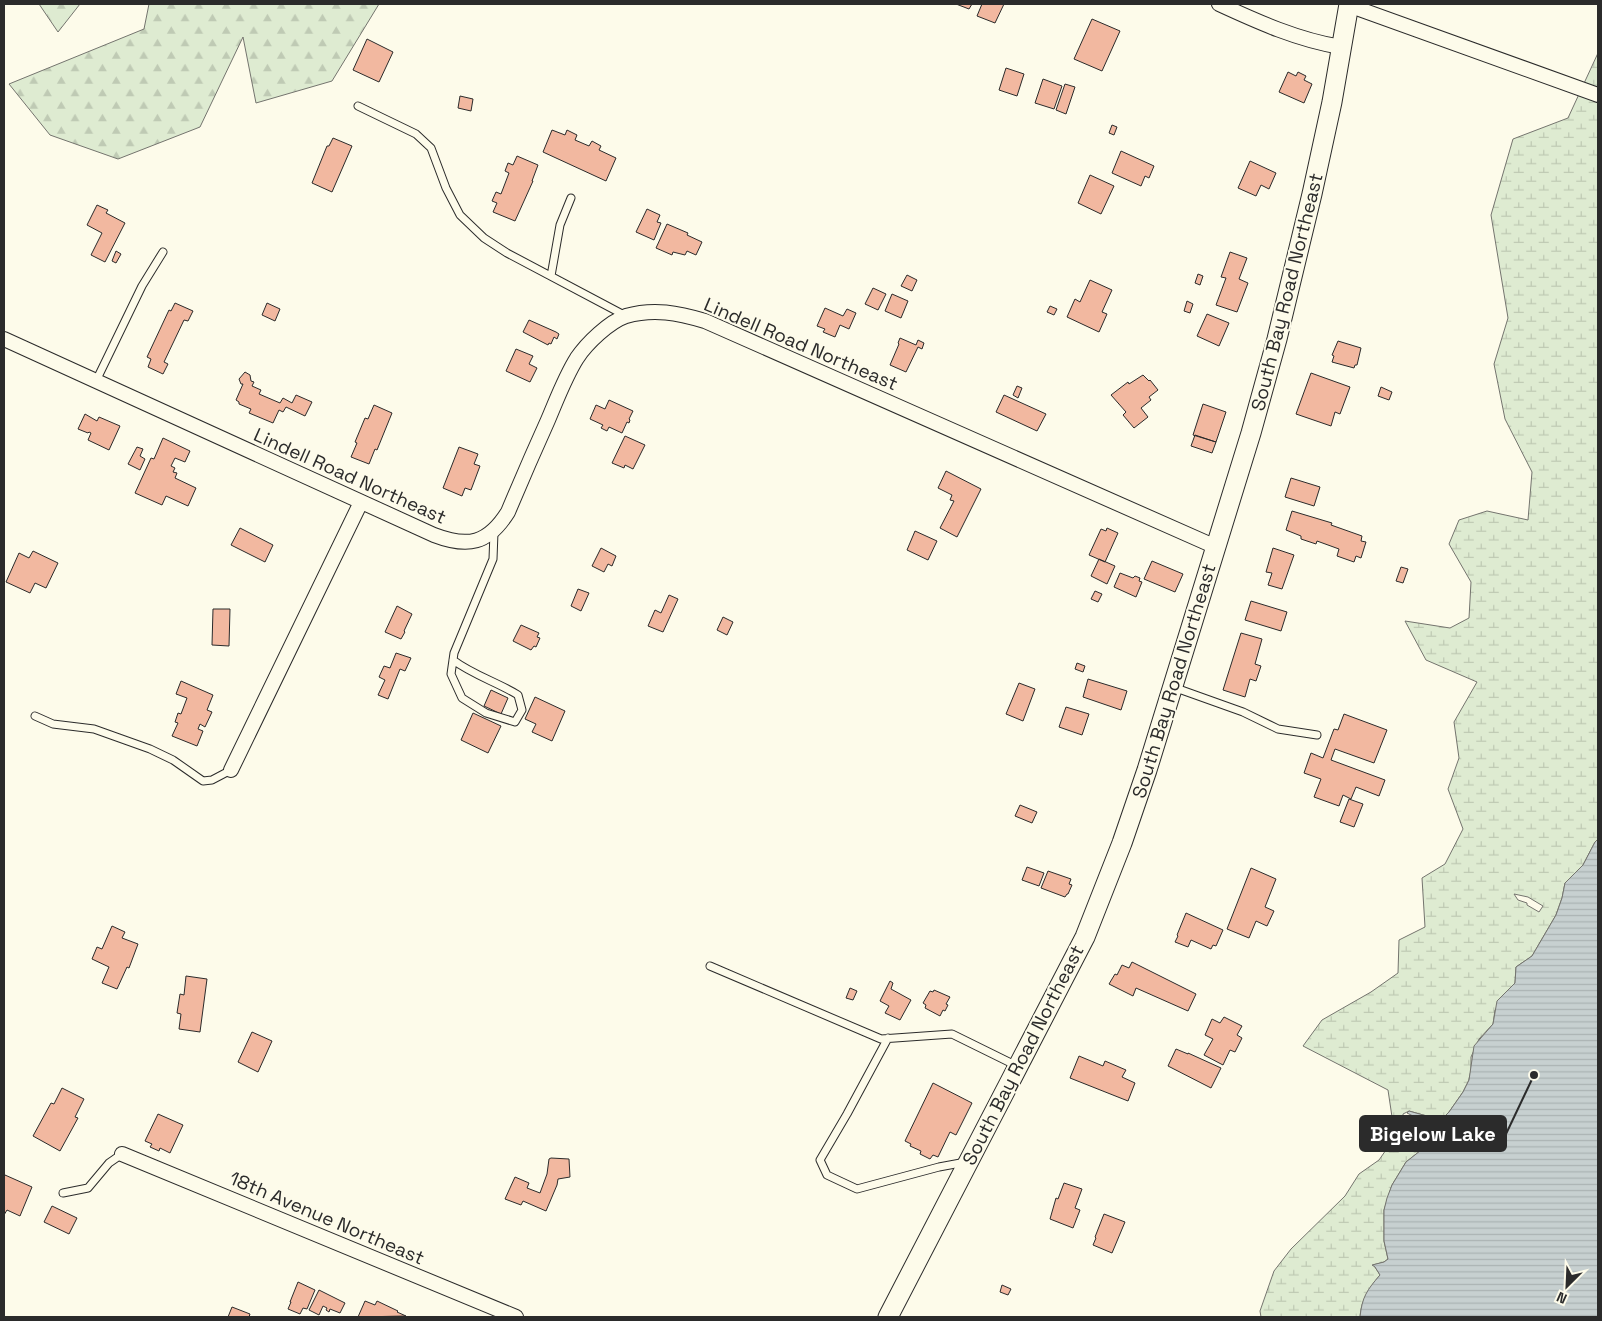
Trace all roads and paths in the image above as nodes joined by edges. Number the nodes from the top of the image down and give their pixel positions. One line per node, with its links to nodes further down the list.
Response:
1 (1219, 4): 3 (street)
2 (1348, 4): 3 (street, South Bay Road Northeast); 4 (street)
3 (1341, 47): 14 (street, South Bay Road Northeast)
4 (1598, 95)
5 (358, 106): 8 (lane)
6 (571, 198): 8 (lane)
7 (163, 252): 11 (lane)
8 (551, 276): 9 (lane)
9 (626, 316): 13 (street, Lindell Road Northeast); 14 (street, Lindell Road Northeast)
10 (4, 338): 11 (street, Lindell Road Northeast)
11 (96, 381): 12 (street, Lindell Road Northeast)
12 (361, 502): 13 (street, Lindell Road Northeast); 19 (street)
13 (494, 531): 15 (lane)
14 (1216, 547): 16 (street, South Bay Road Northeast)
15 (453, 660): 15 (lane)
16 (1173, 687): 18 (lane); 22 (street, South Bay Road Northeast)
17 (35, 716): 19 (lane)
18 (1317, 735)
19 (231, 770)
20 (710, 966): 21 (lane)
21 (888, 1038): 22 (lane); 24 (lane)
22 (1018, 1067): 24 (street, South Bay Road Northeast)
23 (122, 1154): 25 (lane); 26 (street, 18th Avenue Northeast)
24 (969, 1162): 27 (street, South Bay Road Northeast)
25 (63, 1193)
26 (516, 1317)
27 (888, 1317)

